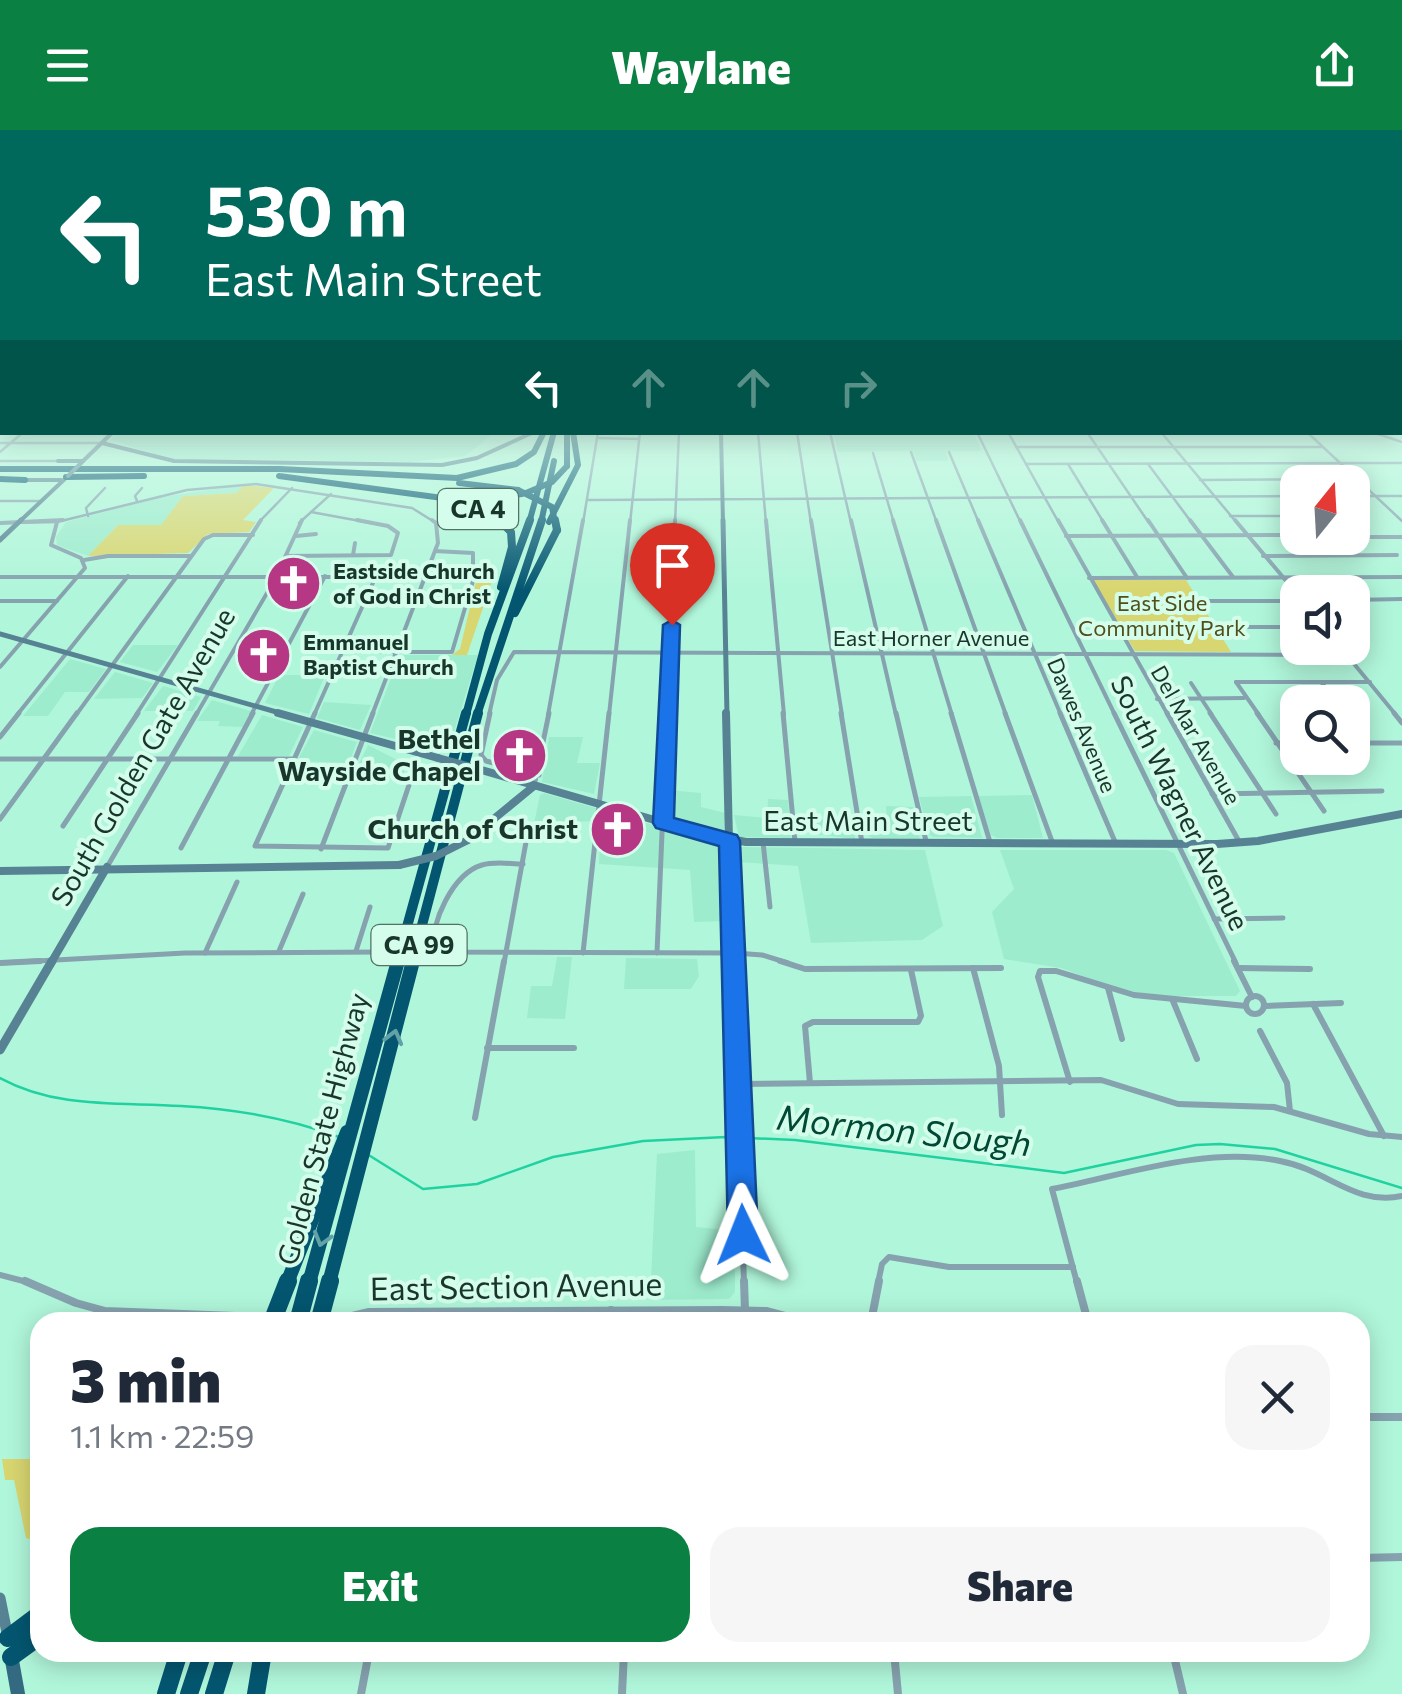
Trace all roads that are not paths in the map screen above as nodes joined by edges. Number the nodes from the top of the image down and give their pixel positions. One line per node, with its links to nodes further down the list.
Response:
1 (100, 445): 25 (street)
2 (125, 445): 3 (street)
3 (507, 445)
4 (538, 445): 35 (highway)
5 (559, 445): 126 (highway, Golden State Highway / CA 99)
6 (560, 445): 92 (highway, Golden State Highway / CA 99)
7 (565, 445): 46 (highway, bridge)
8 (573, 445): 92 (highway)
9 (597, 445): 65 (street)
10 (639, 445): 66 (street)
11 (679, 445): 67 (street)
12 (721, 445): 61 (street)
13 (759, 445): 62 (street)
14 (798, 445): 63 (street)
15 (833, 445): 64 (street)
16 (983, 445): 58 (street, South Wagner Avenue)
17 (1016, 447): 18 (street); 28 (street, Del Mar Avenue)
18 (1096, 447): 19 (street); 30 (street)
19 (1173, 447): 20 (street); 32 (street)
20 (1322, 447): 26 (street)
21 (911, 452): 56 (street)
22 (948, 452): 57 (street, Dawes Avenue)
23 (873, 453): 55 (street)
24 (58, 461): 25 (street); 34 (highway)
25 (82, 462): 33 (highway); 37 (street, bridge)
26 (1340, 463): 27 (street); 32 (street)
27 (1402, 463)
28 (1026, 464): 29 (street); 59 (street, Del Mar Avenue)
29 (1068, 464): 30 (street); 60 (street)
30 (1108, 464): 31 (street); 52 (street)
31 (1148, 464): 32 (street); 53 (street)
32 (1187, 464): 40 (street)
33 (272, 469): 34 (highway, CA 4); 35 (highway, CA 4)
34 (0, 471): 36 (highway, CA 4); 39 (highway)
35 (326, 471): 46 (highway, CA 4)
36 (243, 474): 37 (highway); 41 (highway, CA 4)
37 (68, 476): 39 (street); 69 (street)
38 (1280, 479): 40 (street)
39 (26, 480)
40 (1200, 480): 54 (street)
41 (333, 483): 46 (highway); 126 (highway, CA 4)
42 (105, 488): 72 (street)
43 (142, 488): 70 (street)
44 (292, 488): 47 (street); 70 (street); 80 (street)
45 (1370, 491): 50 (street)
46 (520, 492): 148 (highway, CA 4, bridge)
47 (332, 494): 71 (street, South Golden Gate Avenue); 93 (street)
48 (1280, 496): 54 (street)
49 (1370, 496): 50 (street)
50 (1375, 496): 51 (street); 75 (street)
51 (1402, 496)
52 (1131, 497): 53 (street); 60 (street); 85 (street)
53 (1173, 497): 54 (street); 86 (street)
54 (1214, 497): 73 (street)
55 (887, 498): 56 (street); 64 (street); 138 (street)
56 (928, 498): 57 (street); 139 (street)
57 (969, 498): 58 (street); 140 (street, Dawes Avenue)
58 (1010, 498): 59 (street); 141 (street, South Wagner Avenue)
59 (1044, 498): 60 (street); 83 (street, Del Mar Avenue)
60 (1088, 498): 84 (street)
61 (722, 499): 62 (street); 67 (street); 134 (street)
62 (764, 499): 63 (street); 135 (street)
63 (807, 499): 64 (street); 136 (street)
64 (846, 499): 137 (street)
65 (588, 500): 66 (street); 130 (street)
66 (632, 500): 67 (street); 131 (street)
67 (677, 500): 132 (street)
68 (0, 501): 69 (street)
69 (41, 501): 78 (street)
70 (138, 502): 72 (street)
71 (311, 512): 82 (street, South Golden Gate Avenue); 94 (street)
72 (88, 516): 76 (street)
73 (1230, 516): 74 (street); 87 (street)
74 (1280, 516)
75 (1402, 521)
76 (56, 522): 78 (street); 99 (street)
77 (0, 523): 78 (street)
78 (18, 523): 90 (street)
79 (316, 534): 82 (street)
80 (253, 535): 96 (street); 104 (street)
81 (1280, 535): 87 (street)
82 (296, 536): 97 (street, South Golden Gate Avenue)
83 (1066, 536): 84 (street); 110 (street, Del Mar Avenue)
84 (1112, 536): 85 (street); 111 (street)
85 (1158, 536): 86 (street); 112 (street)
86 (1202, 536): 87 (street); 113 (street)
87 (1246, 536): 98 (street)
88 (1370, 536): 89 (street)
89 (1402, 536)
90 (0, 540)
91 (356, 544): 94 (street)
92 (533, 546): 148 (highway, Golden State Highway / CA 99)
93 (435, 552): 108 (street); 129 (street)
94 (353, 555): 97 (street)
95 (1397, 555): 98 (street)
96 (193, 556): 99 (street); 103 (street)
97 (286, 556): 105 (street, South Golden Gate Avenue)
98 (1263, 556): 109 (street)
99 (84, 560): 101 (street)
100 (0, 576): 101 (street)
101 (79, 576): 102 (street); 121 (street)
102 (128, 576): 103 (street); 133 (street)
103 (178, 576): 104 (street); 146 (street)
104 (228, 576): 105 (street); 147 (street)
105 (277, 576): 106 (street); 153 (street, South Golden Gate Avenue)
106 (325, 576): 107 (street); 157 (street)
107 (376, 576): 108 (street); 128 (street)
108 (424, 576): 129 (street)
109 (1280, 576)
110 (1090, 578): 111 (street); 142 (street, Del Mar Avenue)
111 (1138, 578): 112 (street)
112 (1187, 578): 113 (street)
113 (1234, 578): 114 (street)
114 (1280, 578)
115 (1370, 578): 116 (street)
116 (1402, 578)
117 (1280, 599): 122 (street)
118 (1402, 599): 119 (street)
119 (1370, 600)
120 (0, 601): 121 (street)
121 (58, 601): 127 (street)
122 (1205, 601)
123 (1224, 627): 124 (street)
124 (1280, 628)
125 (0, 634): 127 (street, East Main Street)
126 (488, 634): 247 (highway, Golden State Highway / CA 99)
127 (23, 641): 133 (street, East Main Street); 145 (street)
128 (342, 652): 129 (street); 160 (street)
129 (396, 652): 163 (street)
130 (561, 652): 131 (street, East Horner Avenue); 175 (street); 175 (street, East Horner Avenue)
131 (616, 652): 132 (street, East Horner Avenue); 181 (street)
132 (670, 652): 134 (street, East Horner Avenue); 187 (street)
133 (67, 653): 146 (street, East Main Street); 162 (street)
134 (722, 653): 135 (street, East Horner Avenue); 189 (street)
135 (778, 653): 136 (street, East Horner Avenue); 191 (street)
136 (831, 653): 137 (street, East Horner Avenue); 193 (street)
137 (882, 653): 138 (street, East Horner Avenue); 194 (street)
138 (934, 653): 139 (street, East Horner Avenue); 195 (street)
139 (985, 653): 140 (street, East Horner Avenue); 196 (street)
140 (1036, 653): 141 (street, East Horner Avenue); 197 (street, Dawes Avenue)
141 (1086, 653): 142 (street, East Horner Avenue); 198 (street, South Wagner Avenue)
142 (1133, 653): 143 (street, East Horner Avenue); 154 (street, Del Mar Avenue)
143 (1280, 654)
144 (1356, 665): 151 (street)
145 (1, 666)
146 (112, 666): 147 (street, East Main Street); 169 (street)
147 (160, 680): 153 (street, East Main Street); 170 (street)
148 (486, 681): 256 (highway, Golden State Highway / CA 99, one-way to 148)
149 (1190, 682): 155 (street)
150 (1322, 682): 151 (street); 152 (street); 156 (street)
151 (1370, 682): 158 (street)
152 (1324, 685)
153 (208, 693): 157 (street, East Main Street); 171 (street, South Golden Gate Avenue)
154 (1157, 698): 155 (street); 179 (street, Del Mar Avenue)
155 (1200, 698): 156 (street); 180 (street)
156 (1245, 698): 164 (street)
157 (258, 707): 160 (street, East Main Street); 172 (street)
158 (1394, 712): 159 (street); 161 (street)
159 (1402, 712)
160 (310, 722): 163 (street, East Main Street); 173 (street)
161 (1402, 722)
162 (0, 737)
163 (364, 738): 176 (street, East Main Street, bridge); 200 (street)
164 (1276, 742): 165 (street); 178 (street)
165 (1280, 742)
166 (1370, 743): 167 (street)
167 (1402, 743)
168 (0, 759): 169 (street)
169 (45, 759): 170 (street); 185 (street)
170 (107, 759): 171 (street); 188 (street)
171 (169, 759): 172 (street); 202 (street, South Golden Gate Avenue)
172 (228, 759): 173 (street); 199 (street)
173 (293, 759): 200 (street)
174 (412, 776): 200 (street)
175 (539, 776): 176 (street)
176 (534, 786): 181 (street, East Main Street); 202 (street, bridge)
177 (1382, 791): 178 (street)
178 (1310, 792): 180 (street); 182 (street)
179 (1212, 794): 180 (street); 192 (street, Del Mar Avenue)
180 (1260, 794): 183 (street)
181 (599, 805): 187 (street, East Main Street); 215 (street)
182 (1324, 811)
183 (1276, 814)
184 (1402, 814): 192 (street, East Main Street)
185 (0, 819)
186 (524, 820): 201 (street)
187 (663, 823): 189 (street, East Main Street); 217 (street)
188 (63, 826)
189 (729, 841): 190 (street, East Main Street); 216 (street)
190 (764, 842): 191 (street, East Main Street); 207 (street)
191 (795, 842): 193 (street, East Main Street)
192 (1240, 842): 198 (street, East Main Street)
193 (862, 844): 194 (street, East Main Street)
194 (927, 844): 195 (street, East Main Street)
195 (990, 844): 196 (street, East Main Street)
196 (1053, 844): 197 (street, East Main Street)
197 (1116, 844): 198 (street, East Main Street)
198 (1178, 844): 209 (street, South Wagner Avenue)
199 (182, 848)
200 (321, 849)
201 (523, 864): 214 (street); 214 (street)
202 (107, 867): 203 (street); 219 (street, South Golden Gate Avenue)
203 (0, 870)
204 (237, 882): 213 (street)
205 (304, 894): 210 (street)
206 (370, 907): 211 (street)
207 (770, 907)
208 (1283, 918): 209 (street)
209 (1214, 919): 222 (street, South Wagner Avenue)
210 (279, 952): 211 (street); 213 (street)
211 (356, 952): 212 (street)
212 (384, 952)
213 (205, 953): 219 (street)
214 (507, 953): 215 (street); 234 (street)
215 (583, 953): 217 (street)
216 (735, 953): 217 (street); 223 (street); 240 (street)
217 (657, 954)
218 (0, 962): 219 (street)
219 (52, 962): 236 (street, South Golden Gate Avenue)
220 (972, 968): 221 (street); 223 (street); 239 (street)
221 (1000, 968)
222 (1238, 968): 224 (street); 226 (street, South Wagner Avenue)
223 (911, 969): 241 (street)
224 (1310, 969)
225 (1108, 988): 227 (street); 233 (street); 238 (street)
226 (1252, 997): 230 (street); 231 (street)
227 (1173, 1001): 230 (street); 237 (street)
228 (1341, 1003): 229 (street)
229 (1313, 1004): 231 (street); 245 (street)
230 (1246, 1006): 231 (street)
231 (1266, 1006)
232 (1260, 1032): 242 (street)
233 (1122, 1040)
234 (486, 1048): 235 (street); 244 (street)
235 (574, 1048)
236 (0, 1050)
237 (1198, 1058)
238 (1070, 1082): 239 (street); 242 (street)
239 (1002, 1083): 241 (street); 243 (street)
240 (739, 1084): 241 (street); 252 (street)
241 (810, 1084)
242 (1290, 1111): 245 (street)
243 (1002, 1116)
244 (474, 1118)
245 (1384, 1136): 246 (street)
246 (1402, 1137)
247 (342, 1153): 254 (highway); 255 (highway, Golden State Highway / CA 99, one-way to 255)
248 (1402, 1196): 249 (street)
249 (1074, 1267): 259 (street); 260 (street)
250 (0, 1275): 253 (street)
251 (612, 1310): 252 (street, East Section Avenue); 257 (street, East Section Avenue)
252 (746, 1310): 258 (street, East Section Avenue)
253 (135, 1312)
254 (276, 1312)
255 (301, 1312)
256 (324, 1312)
257 (369, 1312)
258 (767, 1312)
259 (873, 1312)
260 (1085, 1312)
261 (1402, 1416): 262 (street)
262 (1370, 1417)
263 (1402, 1557): 264 (street)
264 (1370, 1558)
265 (0, 1598): 268 (street)
266 (30, 1625): 268 (highway)
267 (30, 1640): 268 (highway)
268 (10, 1647): 277 (main road)
269 (176, 1662): 278 (highway)
270 (200, 1662): 279 (highway)
271 (223, 1662): 280 (highway)
272 (261, 1662): 281 (highway)
273 (367, 1662): 282 (street)
274 (624, 1662): 283 (street)
275 (895, 1662): 284 (street)
276 (1176, 1662): 285 (street)
277 (18, 1694)
278 (166, 1694)
279 (189, 1694)
280 (214, 1694)
281 (256, 1694)
282 (361, 1694)
283 (622, 1694)
284 (898, 1694)
285 (1184, 1694)

